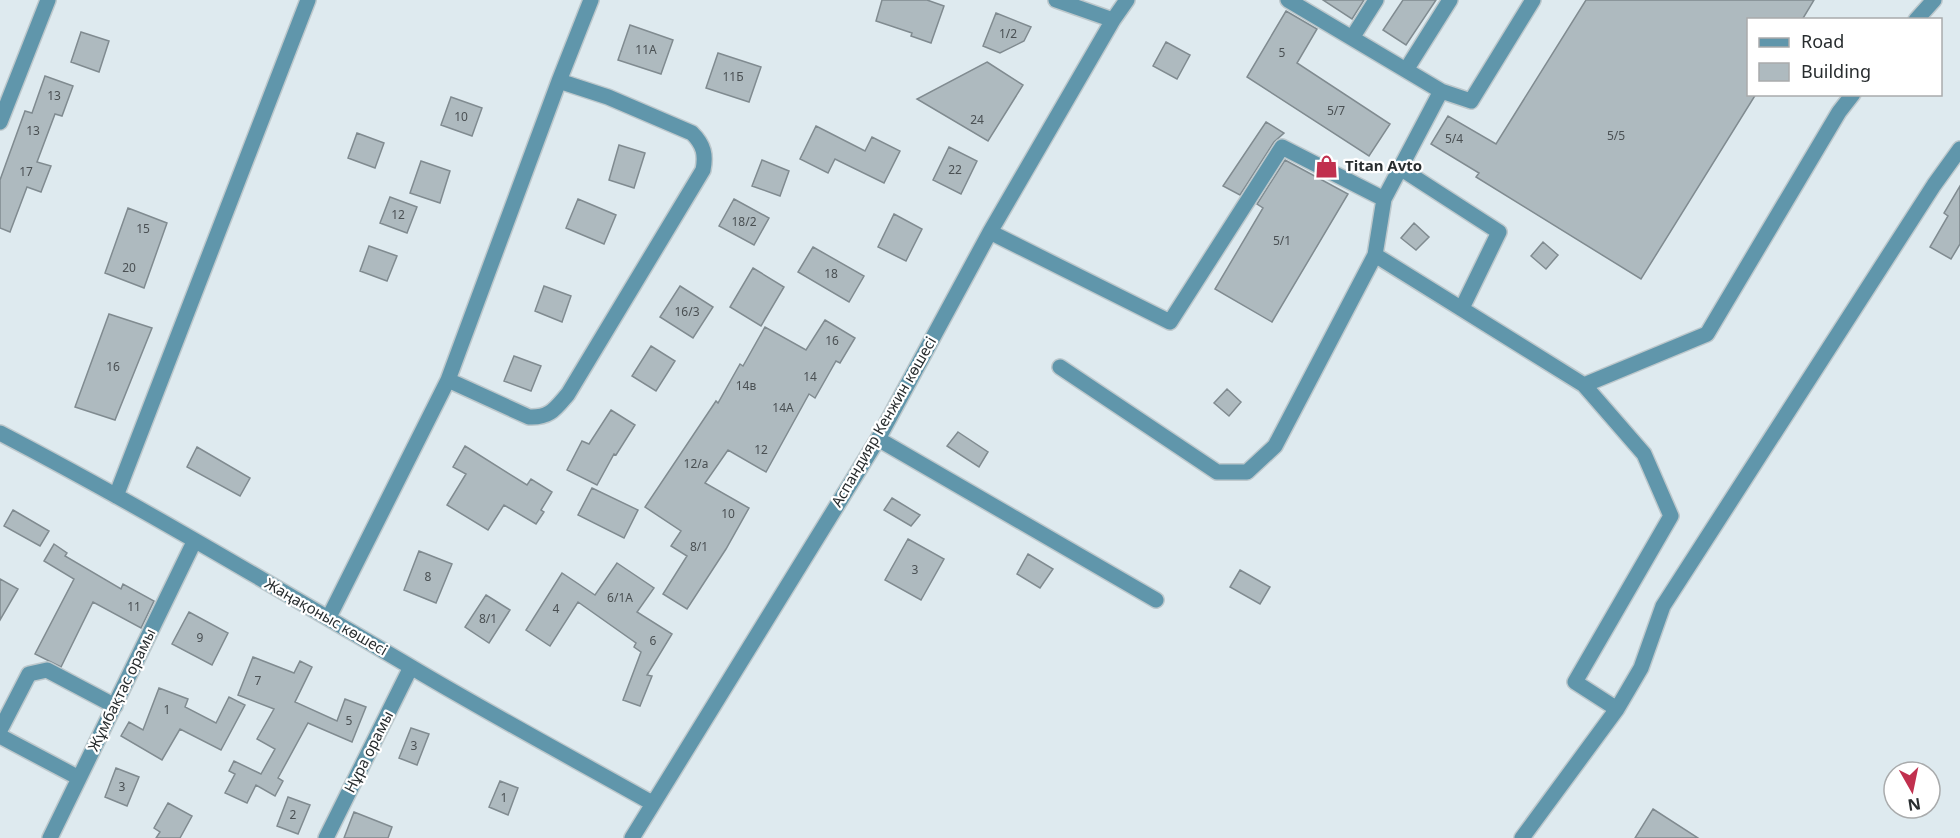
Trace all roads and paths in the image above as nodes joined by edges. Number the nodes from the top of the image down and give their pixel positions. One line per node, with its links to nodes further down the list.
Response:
1 (48, 0): 18 (street)
2 (308, 0): 30 (street)
3 (591, 0): 15 (street)
4 (1056, 0): 12 (street)
5 (1127, 0): 12 (street, Аспандияр Кенжин көшесі)
6 (1288, 0): 13 (street)
7 (1376, 0): 13 (street)
8 (1450, 0): 14 (street)
9 (1533, 0): 16 (street)
10 (1934, 0): 11 (street)
11 (1918, 18)
12 (1113, 20): 22 (street, Аспандияр Кенжин көшесі)
13 (1352, 38): 14 (street)
14 (1406, 70): 16 (street)
15 (559, 81): 26 (street); 26 (street)
16 (1441, 91): 20 (street)
17 (1852, 96): 27 (street)
18 (0, 121)
19 (1960, 149): 36 (street)
20 (1400, 168): 21 (street); 24 (street)
21 (1384, 199): 22 (street); 23 (street)
22 (990, 232): 29 (street, Аспандияр Кенжин көшесі)
23 (1375, 255): 24 (street); 25 (street)
24 (1462, 308): 27 (street)
25 (1060, 367)
26 (448, 380): 33 (street)
27 (1584, 385): 36 (street)
28 (0, 433): 30 (street, Жаңақоныс көшесі)
29 (878, 439): 32 (street); 40 (street, Аспандияр Кенжин көшесі)
30 (116, 496): 31 (street, Жаңақоныс көшесі)
31 (195, 542): 33 (street, Жаңақоныс көшесі); 35 (street, Жұмбақтас орамы)
32 (1156, 600)
33 (329, 617): 34 (street, Жаңақоныс көшесі)
34 (411, 667): 40 (street, Жаңақоныс көшесі); 42 (street, Нұра орамы)
35 (115, 706): 37 (street); 39 (street, Жұмбақтас орамы)
36 (1617, 709): 44 (street)
37 (0, 730)
38 (0, 736): 39 (street)
39 (79, 778): 41 (street, Жұмбақтас орамы)
40 (652, 803): 43 (street, Аспандияр Кенжин көшесі)
41 (50, 838)
42 (326, 838)
43 (632, 838)
44 (1521, 838)

